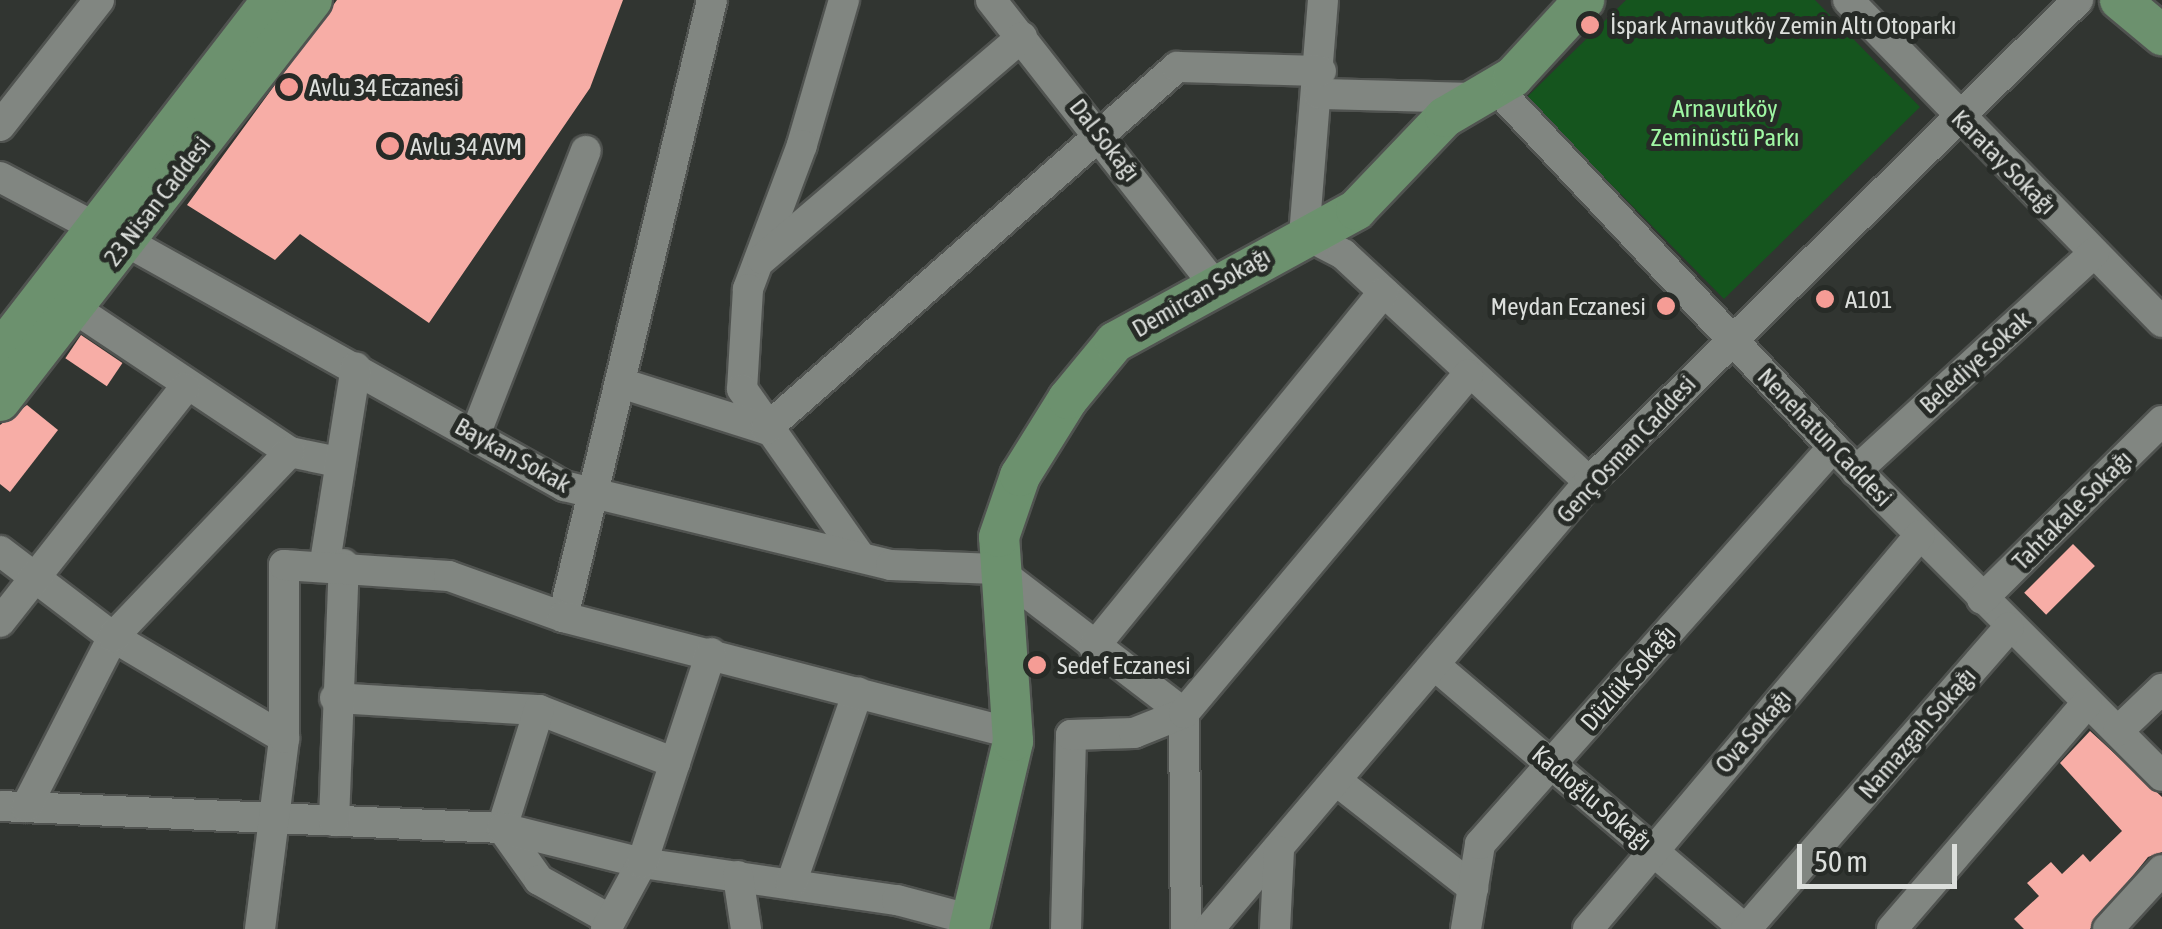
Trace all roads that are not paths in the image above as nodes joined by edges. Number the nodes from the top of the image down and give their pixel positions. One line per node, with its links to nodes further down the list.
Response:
1 (99, 0): 17 (street)
2 (272, 0): 22 (main road, 23 Nisan Caddesi)
3 (312, 0): 22 (main road, 23 Nisan Caddesi)
4 (712, 0): 33 (street)
5 (844, 0): 24 (street)
6 (991, 0): 13 (street, Dal Sokağı)
7 (1323, 0): 14 (street)
8 (1584, 0): 15 (main road, Demircan Sokağı)
9 (1848, 0): 16 (street, Karatay Sokağı)
10 (2078, 0): 16 (street, Genç Osman Caddesi)
11 (2120, 0): 12 (main road)
12 (2162, 35)
13 (1022, 38): 18 (street, Dal Sokağı); 24 (street)
14 (1320, 83): 15 (street); 18 (street); 21 (street)
15 (1486, 93): 21 (main road, Demircan Sokağı); 29 (street, Nenehatun Caddesi)
16 (1956, 113): 23 (street, Karatay Sokağı); 29 (street, Genç Osman Caddesi)
17 (0, 126)
18 (1100, 131): 25 (street, Dal Sokağı); 37 (street)
19 (586, 151): 38 (street)
20 (0, 177): 22 (street, Baykan Sokak)
21 (1304, 234): 25 (main road, Demircan Sokağı); 26 (street)
22 (113, 236): 27 (main road, 23 Nisan Caddesi); 30 (main road, 23 Nisan Caddesi); 31 (street, Baykan Sokak)
23 (2094, 253): 28 (street, Karatay Sokağı); 42 (street, Belediye Sokak)
24 (758, 262): 37 (street)
25 (1214, 284): 49 (main road, Demircan Sokağı)
26 (1384, 292): 32 (street); 56 (street)
27 (74, 308): 34 (street); 35 (main road, 23 Nisan Caddesi)
28 (2162, 322)
29 (1730, 339): 39 (street, Nenehatun Caddesi); 43 (street, Genç Osman Caddesi)
30 (0, 352)
31 (356, 367): 38 (street, Baykan Sokak); 41 (street)
32 (1468, 374): 43 (street); 64 (street)
33 (624, 384): 37 (street); 44 (street)
34 (185, 388): 40 (street); 50 (street)
35 (0, 401)
36 (2162, 421): 51 (street, Tahtakale Sokağı)
37 (766, 429): 47 (street)
38 (474, 434): 44 (street, Baykan Sokak)
39 (1833, 448): 42 (street, Nenehatun Caddesi); 69 (street, Düzlük Sokağı)
40 (290, 452): 41 (street); 55 (street)
41 (338, 462): 48 (street)
42 (1856, 471): 45 (street, Nenehatun Caddesi)
43 (1589, 482): 58 (street, Genç Osman Caddesi)
44 (597, 496): 47 (street, Baykan Sokak); 52 (street)
45 (1920, 534): 51 (street, Nenehatun Caddesi); 76 (street, Ova Sokağı)
46 (0, 551): 50 (street)
47 (859, 555): 49 (street, Baykan Sokak)
48 (335, 563): 52 (street); 61 (street); 67 (street)
49 (996, 569): 56 (street); 66 (main road, Demircan Sokağı)
50 (34, 575): 53 (street); 55 (street)
51 (1982, 599): 54 (street, Nenehatun Caddesi)
52 (563, 617): 57 (street)
53 (0, 622)
54 (2009, 628): 62 (street, Nenehatun Caddesi); 93 (street, Namazgah Sokağı)
55 (113, 637): 67 (street); 72 (street)
56 (1094, 646): 64 (street)
57 (711, 653): 60 (street); 68 (street)
58 (1438, 668): 69 (street, Kadıoğlu Sokağı); 71 (street, Genç Osman Caddesi)
59 (2162, 689): 65 (street)
60 (858, 692): 66 (street); 81 (street)
61 (336, 698): 63 (street); 74 (street)
62 (2087, 703): 65 (street, Nenehatun Caddesi); 94 (street)
63 (540, 710): 68 (street); 75 (street)
64 (1184, 712): 87 (street); 88 (street)
65 (2118, 731): 70 (street, Nenehatun Caddesi)
66 (1012, 733): 84 (main road, Demircan Sokağı)
67 (284, 738): 73 (street)
68 (675, 763): 78 (street)
69 (1553, 765): 76 (street, Kadıoğlu Sokağı); 82 (street, Düzlük Sokağı)
70 (2162, 776)
71 (1338, 782): 77 (street, Genç Osman Caddesi); 82 (street)
72 (13, 806): 73 (street)
73 (270, 818): 74 (street); 85 (street)
74 (334, 821): 75 (street)
75 (502, 828): 78 (street); 83 (street)
76 (1652, 848): 92 (street, Ova Sokağı); 93 (street, Kadıoğlu Sokağı)
77 (1279, 851): 89 (street, Genç Osman Caddesi); 90 (street)
78 (642, 863): 80 (street); 83 (street)
79 (2162, 870): 95 (street)
80 (738, 876): 81 (street); 86 (street)
81 (790, 884): 84 (street)
82 (1473, 888): 91 (street, Düzlük Sokağı)
83 (609, 925)
84 (970, 925)
85 (260, 929)
86 (746, 929)
87 (1066, 929)
88 (1186, 929)
89 (1208, 929)
90 (1275, 929)
91 (1466, 929)
92 (1588, 929)
93 (1746, 929)
94 (1892, 929)
95 (2108, 929)

